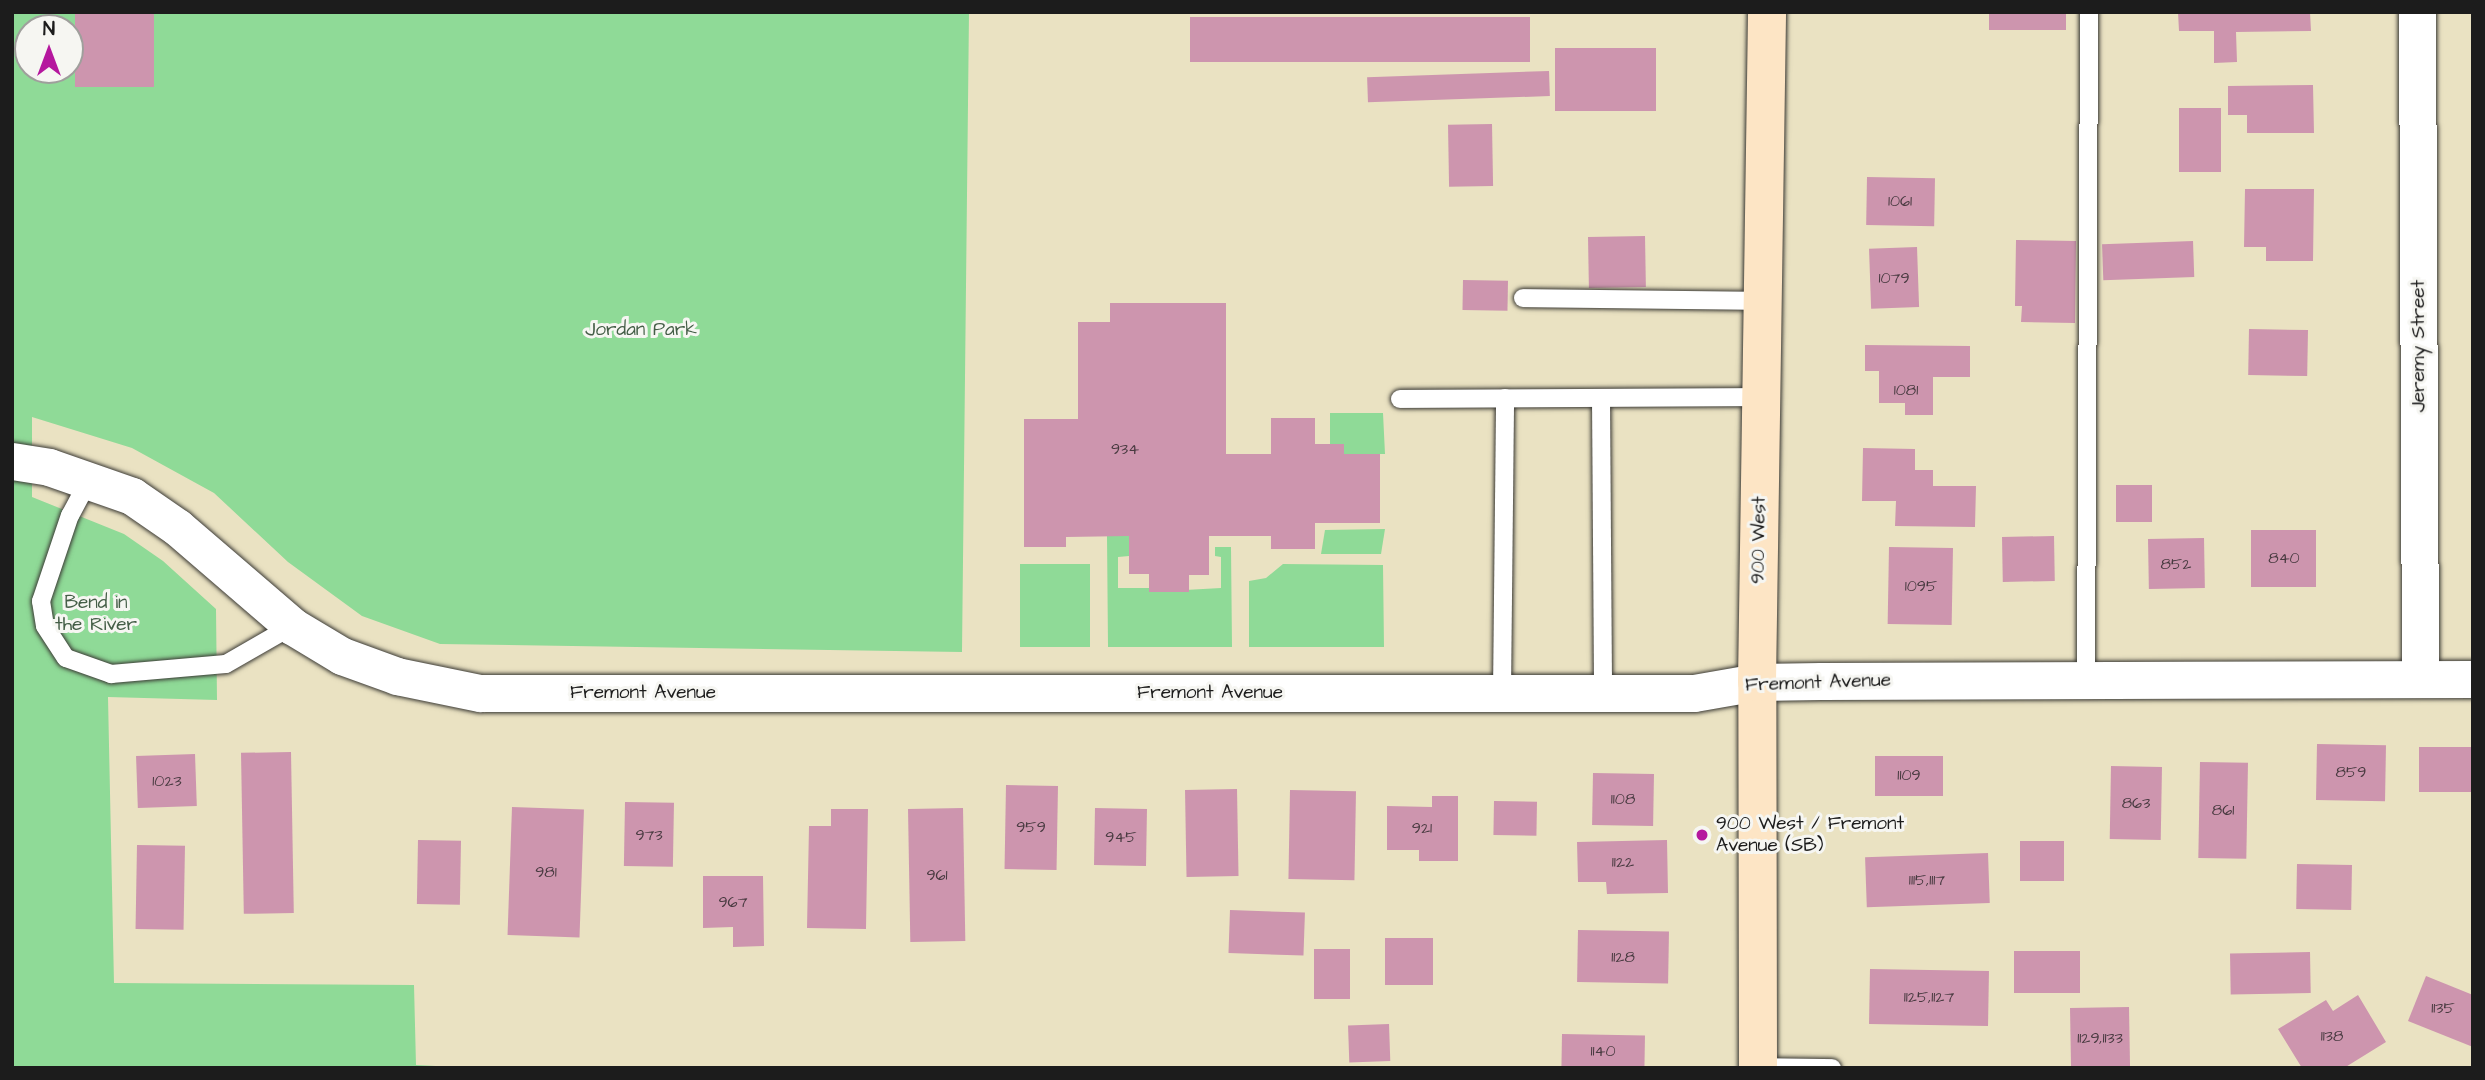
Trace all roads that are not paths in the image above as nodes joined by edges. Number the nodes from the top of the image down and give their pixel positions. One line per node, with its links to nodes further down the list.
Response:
1 (1767, 12): 5 (main road, 900 West)
2 (2089, 12): 15 (lane)
3 (2417, 12): 13 (street, Jeremy Street)
4 (1522, 298): 5 (lane)
5 (1762, 301): 6 (main road, 900 West)
6 (1761, 397): 8 (lane); 16 (main road, 900 West)
7 (1505, 398): 8 (lane); 9 (lane); 17 (lane)
8 (1601, 398): 18 (lane)
9 (1401, 399)
10 (12, 461): 11 (street, Fremont Avenue)
11 (89, 480): 12 (street, Fremont Avenue); 12 (lane)
12 (292, 626): 17 (street, Fremont Avenue)
13 (2420, 679): 14 (street, Fremont Avenue); 15 (street, Fremont Avenue)
14 (2473, 679)
15 (2086, 680): 16 (street, Fremont Avenue)
16 (1756, 682): 18 (street, Fremont Avenue); 19 (main road, 900 West)
17 (1502, 693): 18 (street, Fremont Avenue)
18 (1603, 693)
19 (1758, 1067): 20 (lane)
20 (1832, 1068)

